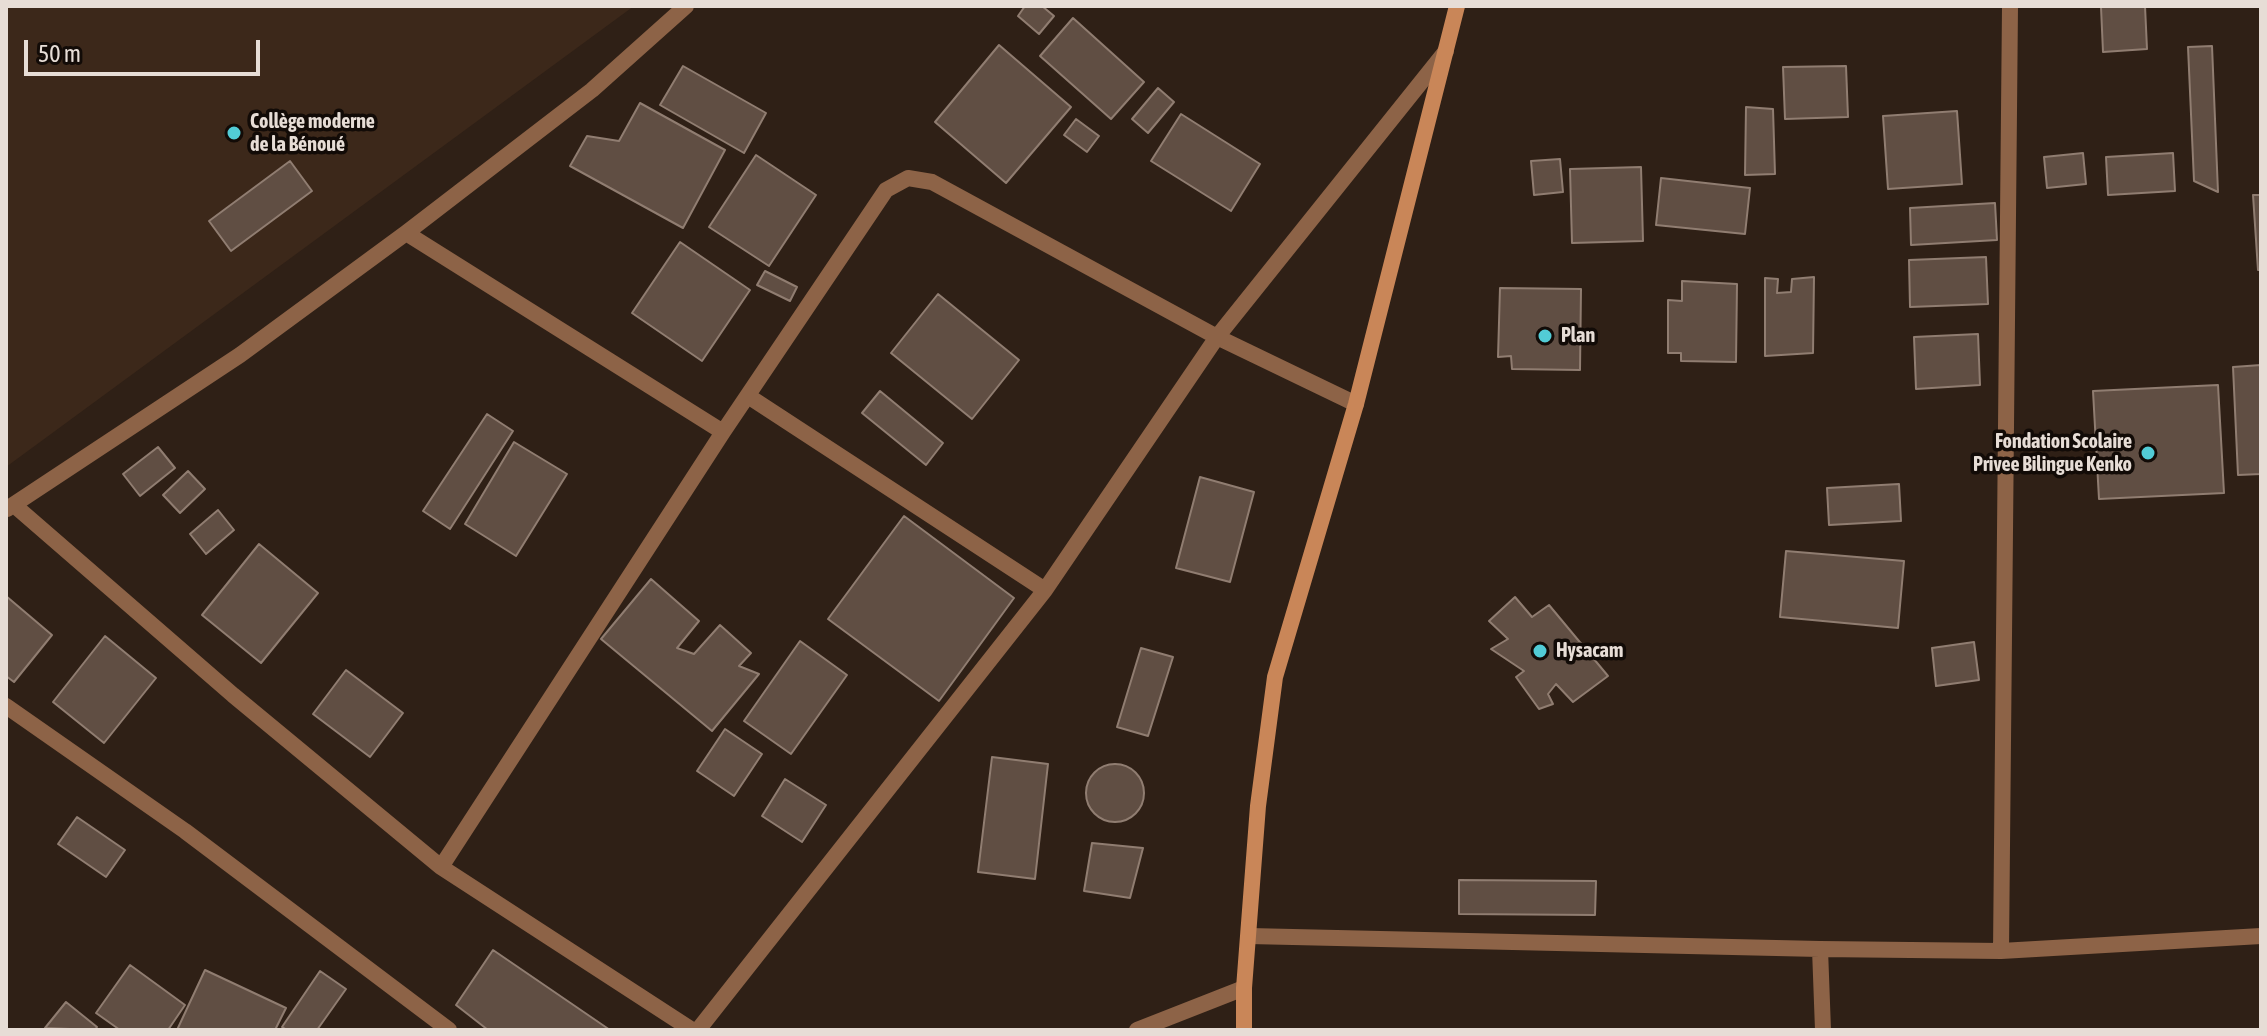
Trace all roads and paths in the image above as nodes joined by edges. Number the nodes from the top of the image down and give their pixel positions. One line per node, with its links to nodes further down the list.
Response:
1 (686, 6): 5 (street)
2 (1457, 6): 4 (street)
3 (2010, 6): 17 (street)
4 (1447, 50): 6 (street); 8 (street)
5 (406, 233): 9 (street); 10 (street)
6 (1217, 337): 7 (street); 8 (street); 11 (street)
7 (748, 396): 9 (street); 11 (street)
8 (1356, 404): 14 (street)
9 (723, 432): 13 (street)
10 (10, 507): 13 (street)
11 (1045, 590): 20 (street)
12 (6, 706): 19 (street)
13 (441, 867): 20 (street)
14 (1249, 936): 16 (street); 18 (street)
15 (2261, 936): 17 (street)
16 (1820, 949): 17 (street); 23 (street)
17 (2001, 951)
18 (1244, 988): 21 (street); 22 (street)
19 (449, 1030)
20 (695, 1030)
21 (1137, 1030)
22 (1244, 1030)
23 (1823, 1030)

